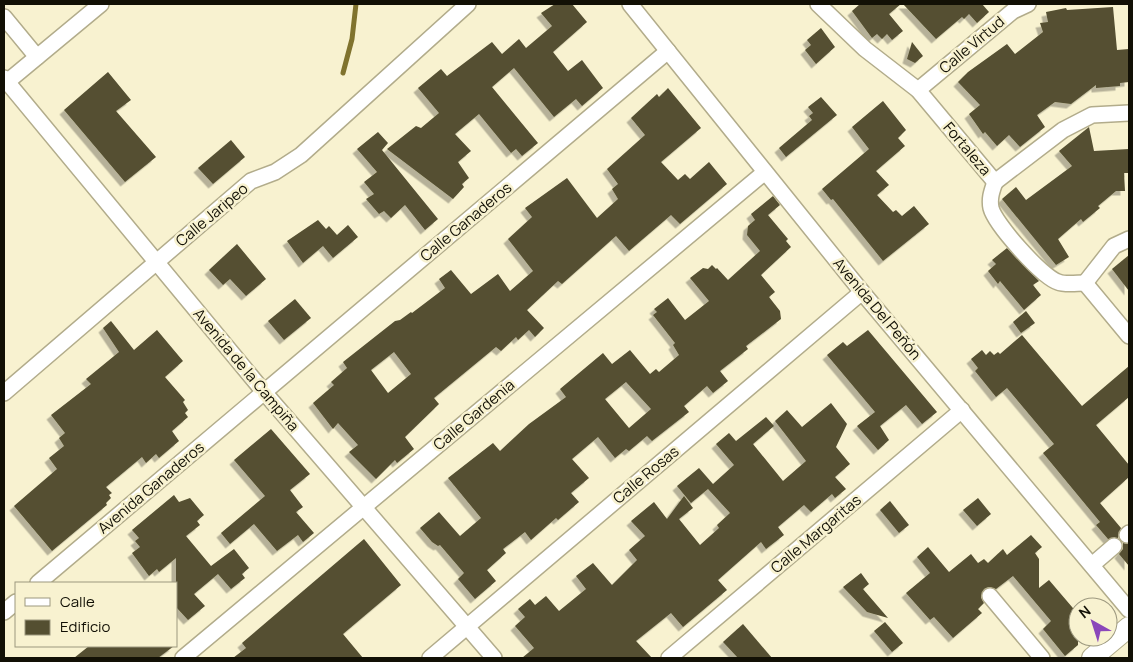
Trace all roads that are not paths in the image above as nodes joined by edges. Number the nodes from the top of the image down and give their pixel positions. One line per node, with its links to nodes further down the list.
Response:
1 (101, 4): 8 (street)
2 (468, 4): 15 (street, Calle Jaripeo)
3 (630, 4): 7 (street, Avenida Del Peñón)
4 (1028, 4): 10 (street, Calle Virtud)
5 (824, 6): 10 (street, Fortaleza)
6 (4, 17): 8 (street)
7 (668, 51): 12 (street, Avenida Del Peñón); 19 (street, Calle Ganaderos)
8 (37, 57): 9 (street)
9 (5, 80): 15 (street, Avenida de la Campiña)
10 (918, 90): 13 (street, Fortaleza)
11 (1129, 113): 13 (street)
12 (765, 172): 17 (street, Avenida Del Peñón); 22 (street, Calle Gardenia)
13 (995, 182): 16 (street, Fortaleza)
14 (1129, 239): 16 (street)
15 (155, 263): 19 (street, Avenida de la Campiña); 20 (street, Calle Jaripeo)
16 (1085, 283): 18 (street)
17 (862, 292): 21 (street, Avenida Del Peñón); 30 (street, Calle Rosas)
18 (1129, 336)
19 (264, 392): 22 (street, Avenida de la Campiña); 25 (street, Avenida Ganaderos)
20 (4, 393)
21 (962, 410): 24 (street, Avenida Del Peñón); 35 (street, Calle Margaritas)
22 (364, 507): 30 (street, Avenida de la Campiña); 32 (street, Calle Gardenia)
23 (1114, 546): 24 (street)
24 (1092, 565): 28 (street, Avenida Del Peñón)
25 (39, 582)
26 (990, 596): 36 (street)
27 (15, 603): 29 (street)
28 (1129, 610)
29 (4, 612)
30 (468, 627): 33 (street, Calle Rosas); 34 (street, Avenida de la Campiña)
31 (1129, 627): 37 (main road)
32 (183, 658)
33 (430, 658)
34 (494, 658)
35 (669, 658)
36 (1042, 658)
37 (1092, 658)

